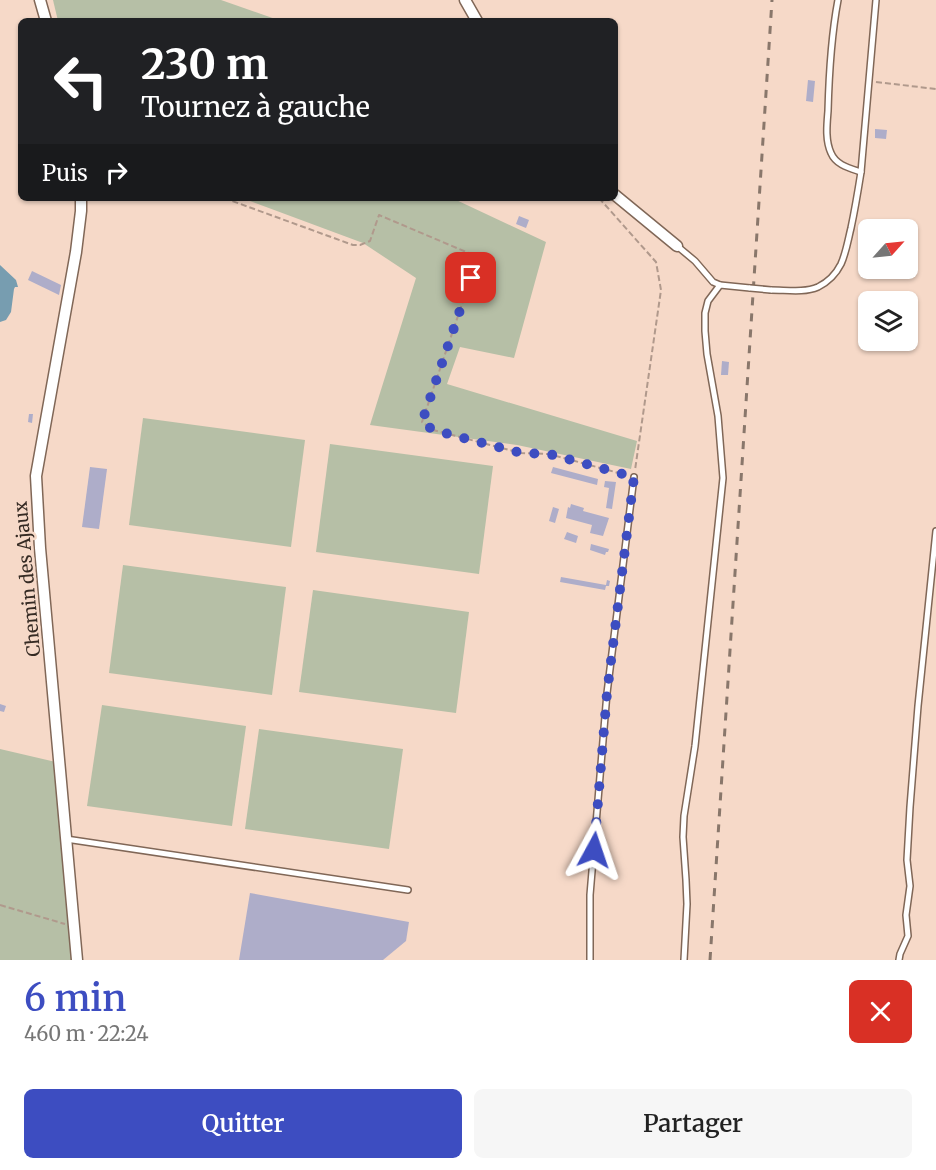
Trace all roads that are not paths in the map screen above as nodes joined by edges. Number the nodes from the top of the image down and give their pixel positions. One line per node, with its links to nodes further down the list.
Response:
1 (40, 0): 5 (street)
2 (465, 0): 6 (street)
3 (838, 0): 7 (lane)
4 (876, 0): 7 (lane)
5 (45, 18)
6 (475, 18)
7 (861, 172): 11 (lane, bridge)
8 (618, 197): 10 (street)
9 (81, 201): 14 (street, Chemin des Ajaux)
10 (677, 246): 11 (lane)
11 (720, 285): 18 (lane)
12 (634, 477): 17 (lane)
13 (936, 531): 19 (lane)
14 (66, 839): 15 (lane); 16 (street, Chemin des Ajaux)
15 (408, 890)
16 (77, 960)
17 (590, 960)
18 (684, 960)
19 (899, 960)

